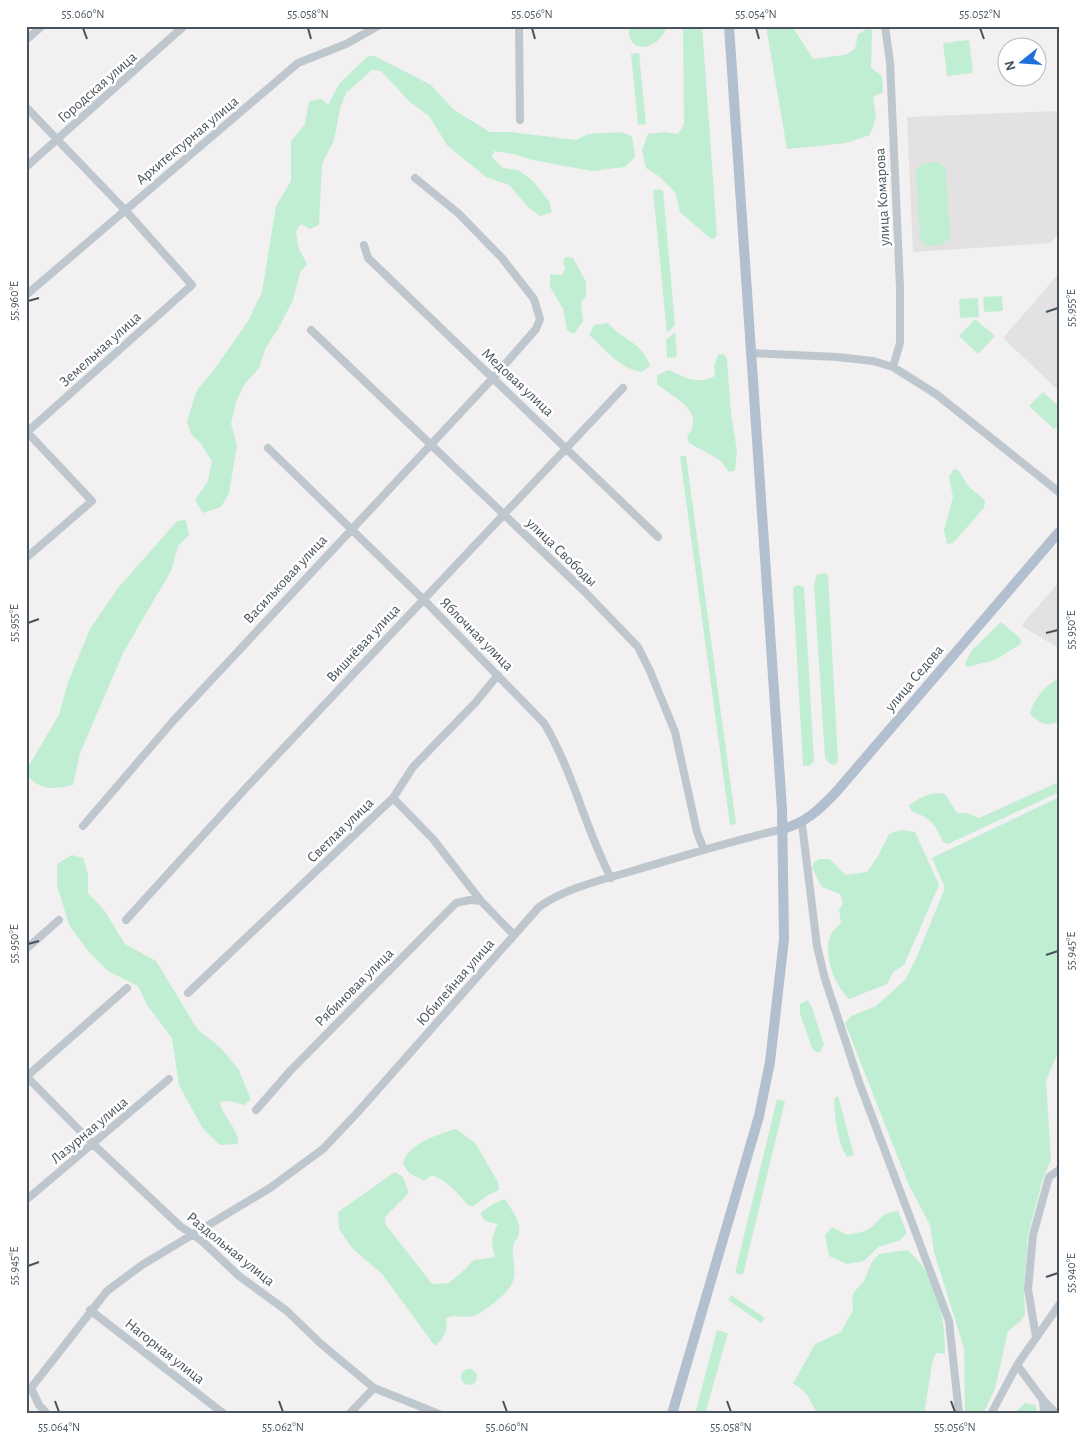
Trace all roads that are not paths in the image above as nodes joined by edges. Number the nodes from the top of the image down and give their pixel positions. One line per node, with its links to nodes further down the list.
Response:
1 (42, 26): 7 (street)
2 (184, 26): 10 (street, Городская улица)
3 (378, 26): 13 (street, Архитектурная улица)
4 (519, 26): 9 (street)
5 (729, 26): 17 (main road)
6 (885, 26): 18 (street, улица Комарова)
7 (26, 40)
8 (26, 107): 10 (street)
9 (520, 120)
10 (59, 139): 11 (street, Городская улица); 13 (street)
11 (26, 167)
12 (415, 178): 19 (street, Васильковая улица)
13 (125, 210): 15 (street, Архитектурная улица); 21 (street, Земельная улица)
14 (364, 244): 19 (street, Медовая улица)
15 (26, 296)
16 (311, 330): 22 (street, улица Свободы)
17 (750, 353): 18 (street); 36 (main road)
18 (892, 367): 25 (street)
19 (493, 378): 22 (street, Васильковая улица); 23 (street, Медовая улица)
20 (624, 388): 23 (street, Вишнёвая улица)
21 (27, 432): 30 (street)
22 (430, 446): 26 (street, улица Свободы); 27 (street, Васильковая улица)
23 (567, 447): 26 (street, Вишнёвая улица); 29 (street, Медовая улица)
24 (268, 448): 27 (street, Яблочная улица)
25 (1059, 492)
26 (504, 516): 31 (street, Вишнёвая улица); 37 (street, улица Свободы)
27 (351, 529): 31 (street, Яблочная улица); 35 (street, Васильковая улица)
28 (1059, 532): 34 (main road, улица Седова)
29 (658, 537)
30 (26, 558)
31 (424, 600): 32 (street, Яблочная улица); 41 (street, Вишнёвая улица)
32 (498, 675): 33 (street, Светлая улица); 38 (street, Яблочная улица)
33 (393, 798): 39 (street); 45 (street, Светлая улица)
34 (802, 824): 36 (main road, улица Седова); 66 (street)
35 (83, 826)
36 (783, 830): 37 (street, Юбилейная улица); 65 (main road)
37 (704, 850): 38 (street, Юбилейная улица)
38 (611, 878): 42 (street, Юбилейная улица)
39 (481, 901): 42 (street); 48 (street, Рябиновая улица)
40 (58, 920): 43 (street)
41 (126, 920)
42 (514, 935): 52 (street, Юбилейная улица)
43 (26, 949)
44 (127, 988): 46 (street)
45 (188, 993)
46 (26, 1077): 49 (street, Раздольная улица)
47 (168, 1080): 49 (street, Лазурная улица)
48 (256, 1110)
49 (94, 1145): 51 (street, Лазурная улица); 52 (street, Раздольная улица)
50 (1059, 1170): 55 (street)
51 (26, 1200)
52 (194, 1235): 54 (street, Юбилейная улица); 58 (street, Раздольная улица)
53 (1059, 1305): 55 (street)
54 (90, 1310): 57 (street, Юбилейная улица); 62 (street, Нагорная улица)
55 (1036, 1337): 56 (street)
56 (1017, 1366): 60 (street); 67 (street)
57 (30, 1388): 59 (street, Юбилейная улица); 61 (street)
58 (374, 1388): 63 (street); 64 (street, Раздольная улица)
59 (26, 1399)
60 (1043, 1400): 68 (street); 69 (street)
61 (47, 1414)
62 (224, 1414)
63 (349, 1414)
64 (438, 1414)
65 (672, 1414)
66 (959, 1414)
67 (990, 1414)
68 (1044, 1414)
69 (1057, 1414)

